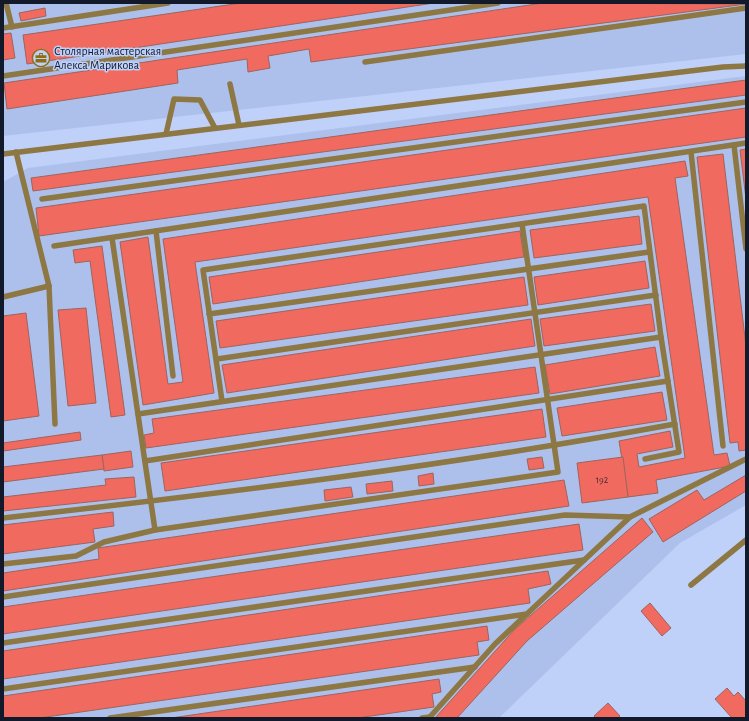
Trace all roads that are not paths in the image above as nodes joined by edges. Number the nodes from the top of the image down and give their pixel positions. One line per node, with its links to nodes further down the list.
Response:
1 (6, 3): 6 (lane)
2 (168, 3): 4 (lane)
3 (498, 3): 10 (lane)
4 (155, 4): 6 (lane)
5 (746, 8): 8 (lane)
6 (12, 27): 7 (lane)
7 (3, 28)
8 (365, 62)
9 (746, 66): 13 (lane)
10 (3, 76)
11 (230, 84): 13 (lane)
12 (746, 102): 21 (lane)
13 (239, 126): 14 (lane)
14 (215, 128): 15 (lane); 15 (lane)
15 (166, 134): 18 (lane)
16 (746, 143): 17 (lane)
17 (734, 145): 19 (lane); 26 (lane)
18 (16, 152): 20 (lane); 29 (lane)
19 (691, 152): 23 (lane); 45 (lane)
20 (3, 154)
21 (42, 199)
22 (522, 224): 27 (lane); 28 (lane); 33 (lane)
23 (156, 231): 24 (lane); 37 (lane)
24 (112, 238): 25 (lane); 41 (lane)
25 (54, 246)
26 (746, 249)
27 (649, 252): 28 (lane); 30 (lane)
28 (529, 269): 32 (lane); 33 (lane)
29 (49, 286): 31 (lane); 42 (lane)
30 (656, 295): 32 (lane); 34 (lane)
31 (3, 297)
32 (535, 312): 35 (lane); 36 (lane)
33 (209, 314): 36 (lane)
34 (661, 337): 35 (lane); 38 (lane)
35 (542, 355): 39 (lane); 40 (lane)
36 (217, 359): 40 (lane)
37 (173, 376)
38 (668, 381): 39 (lane); 43 (lane)
39 (548, 400): 44 (lane); 48 (lane)
40 (222, 401): 41 (lane)
41 (138, 414): 48 (lane)
42 (55, 424)
43 (675, 424): 44 (lane); 47 (lane)
44 (555, 446): 49 (lane); 52 (lane)
45 (723, 446)
46 (746, 459): 50 (lane)
47 (645, 460)
48 (145, 461): 49 (lane)
49 (151, 502): 51 (lane); 52 (lane)
50 (630, 517): 54 (lane); 57 (lane)
51 (3, 518)
52 (155, 530): 55 (lane)
53 (746, 540): 56 (lane)
54 (584, 560): 58 (lane); 59 (lane)
55 (3, 564)
56 (691, 585)
57 (3, 597)
58 (527, 614): 60 (lane); 61 (lane)
59 (3, 643)
60 (475, 667): 62 (lane); 63 (lane)
61 (3, 689)
62 (430, 717): 64 (lane)
63 (110, 718)
64 (422, 718)

